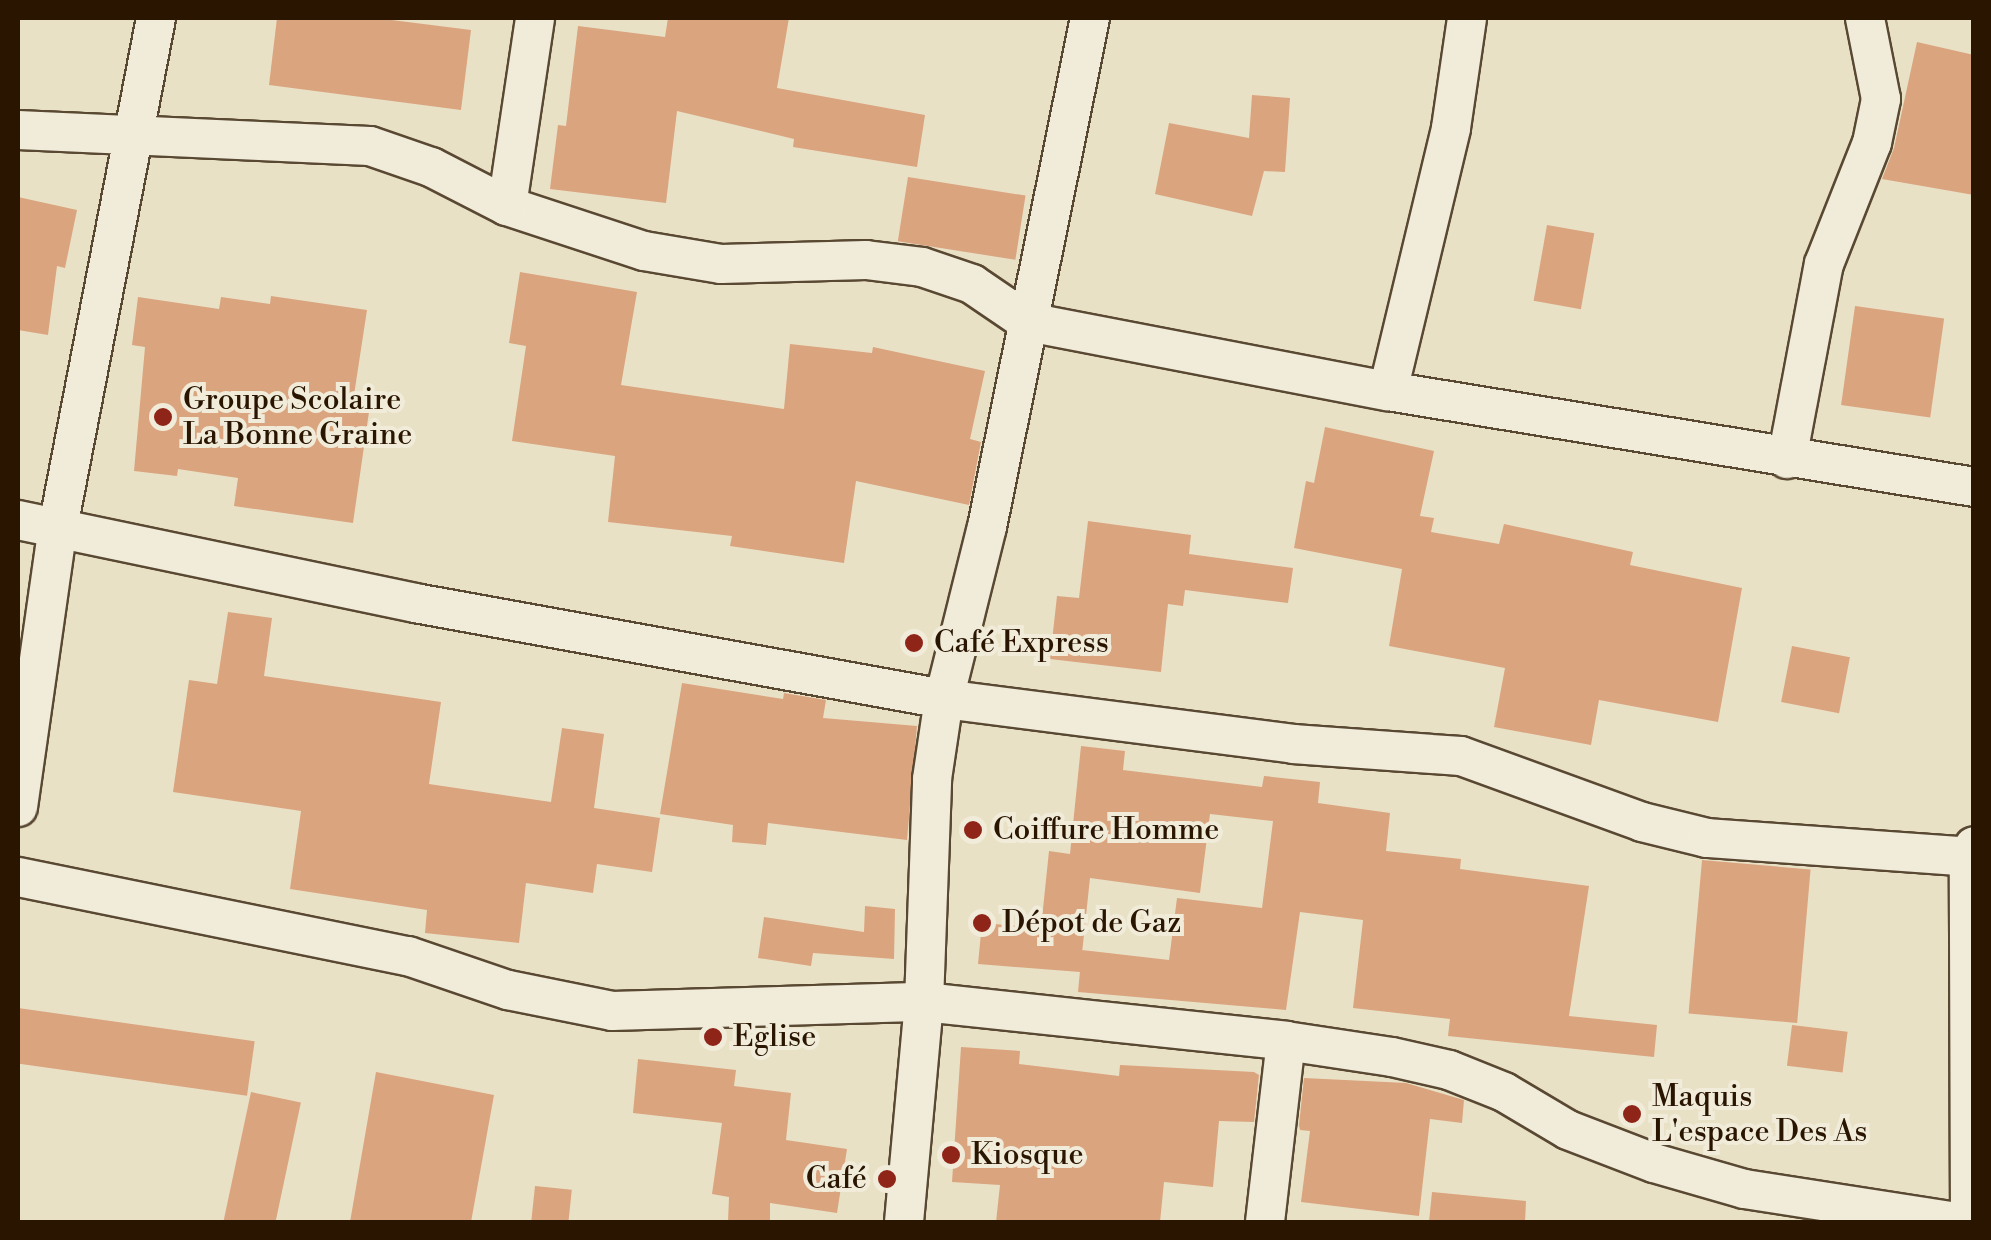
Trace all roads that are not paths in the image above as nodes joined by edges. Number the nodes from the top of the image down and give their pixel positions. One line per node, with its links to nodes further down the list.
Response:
1 (156, 18): 7 (street)
2 (536, 18): 8 (street)
3 (1090, 18): 9 (street)
4 (1467, 18): 10 (street)
5 (1865, 18): 11 (street)
6 (18, 130): 7 (street)
7 (133, 138): 8 (street); 14 (street)
8 (507, 206): 9 (street)
9 (1028, 322): 10 (street); 15 (street)
10 (1388, 392): 11 (street)
11 (1786, 459): 12 (street)
12 (1974, 487)
13 (18, 520): 14 (street)
14 (58, 527): 15 (street); 16 (street)
15 (944, 699): 17 (street); 19 (street)
16 (18, 807)
17 (1972, 853): 24 (street)
18 (18, 877): 19 (street)
19 (924, 1002): 20 (street); 21 (street)
20 (1286, 1041): 22 (street); 23 (street)
21 (904, 1222)
22 (1266, 1222)
23 (1958, 1222)
24 (1970, 1222)

